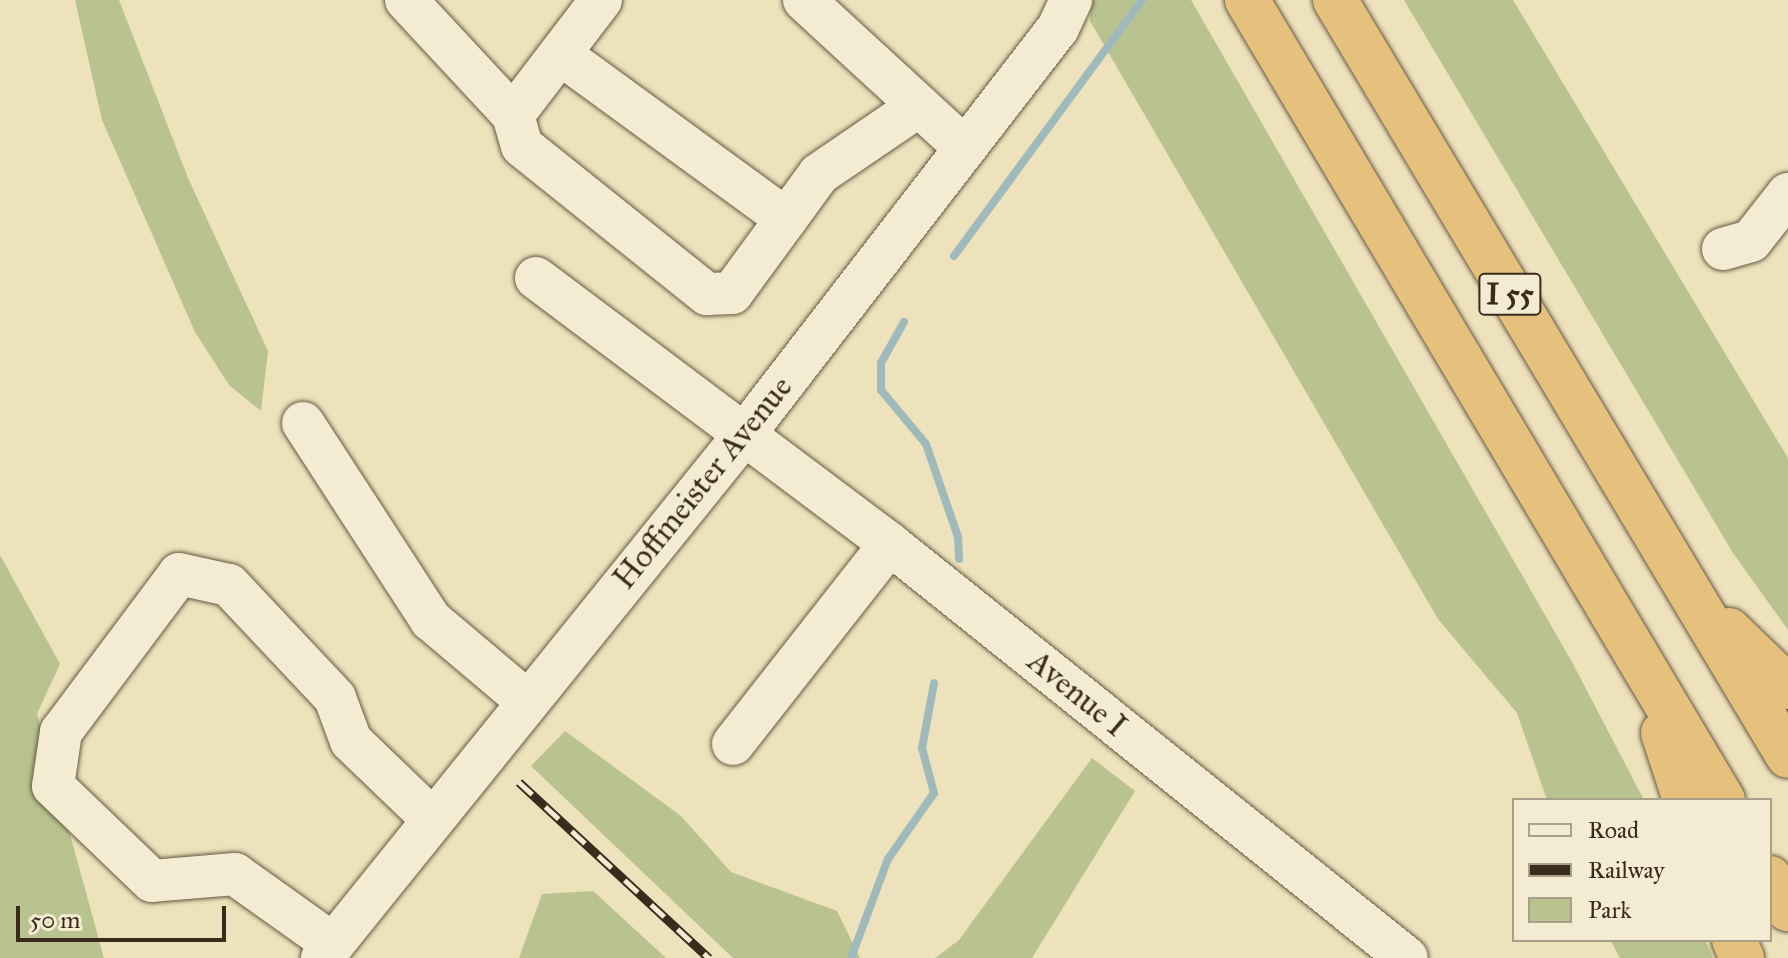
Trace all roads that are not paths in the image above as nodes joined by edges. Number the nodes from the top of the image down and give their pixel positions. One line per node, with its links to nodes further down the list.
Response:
1 (406, 0): 9 (street)
2 (601, 0): 7 (street)
3 (804, 0): 8 (street)
4 (1071, 0): 10 (street, Hoffmeister Avenue)
5 (1247, 0): 19 (highway, I 55)
6 (1335, 0): 18 (highway, I 55)
7 (560, 54): 9 (street); 12 (street)
8 (919, 106): 10 (street); 12 (street)
9 (513, 115): 12 (street)
10 (965, 148): 16 (street, Hoffmeister Avenue)
11 (1788, 194): 13 (street)
12 (786, 219)
13 (1723, 249)
14 (536, 278): 16 (street, Avenue I)
15 (303, 423): 21 (street)
16 (743, 436): 17 (street, Avenue I); 21 (street, Hoffmeister Avenue)
17 (890, 544): 22 (street); 30 (street, Avenue I)
18 (1684, 588): 20 (highway); 23 (highway, I 55)
19 (1637, 655): 24 (highway); 25 (highway, I 55)
20 (1788, 687)
21 (527, 701): 26 (street, Hoffmeister Avenue)
22 (733, 744)
23 (1788, 756)
24 (1684, 798)
25 (1722, 798)
26 (432, 819): 29 (street, Hoffmeister Avenue); 29 (street)
27 (1772, 881): 28 (highway)
28 (1788, 909)
29 (327, 951)
30 (1407, 958)

